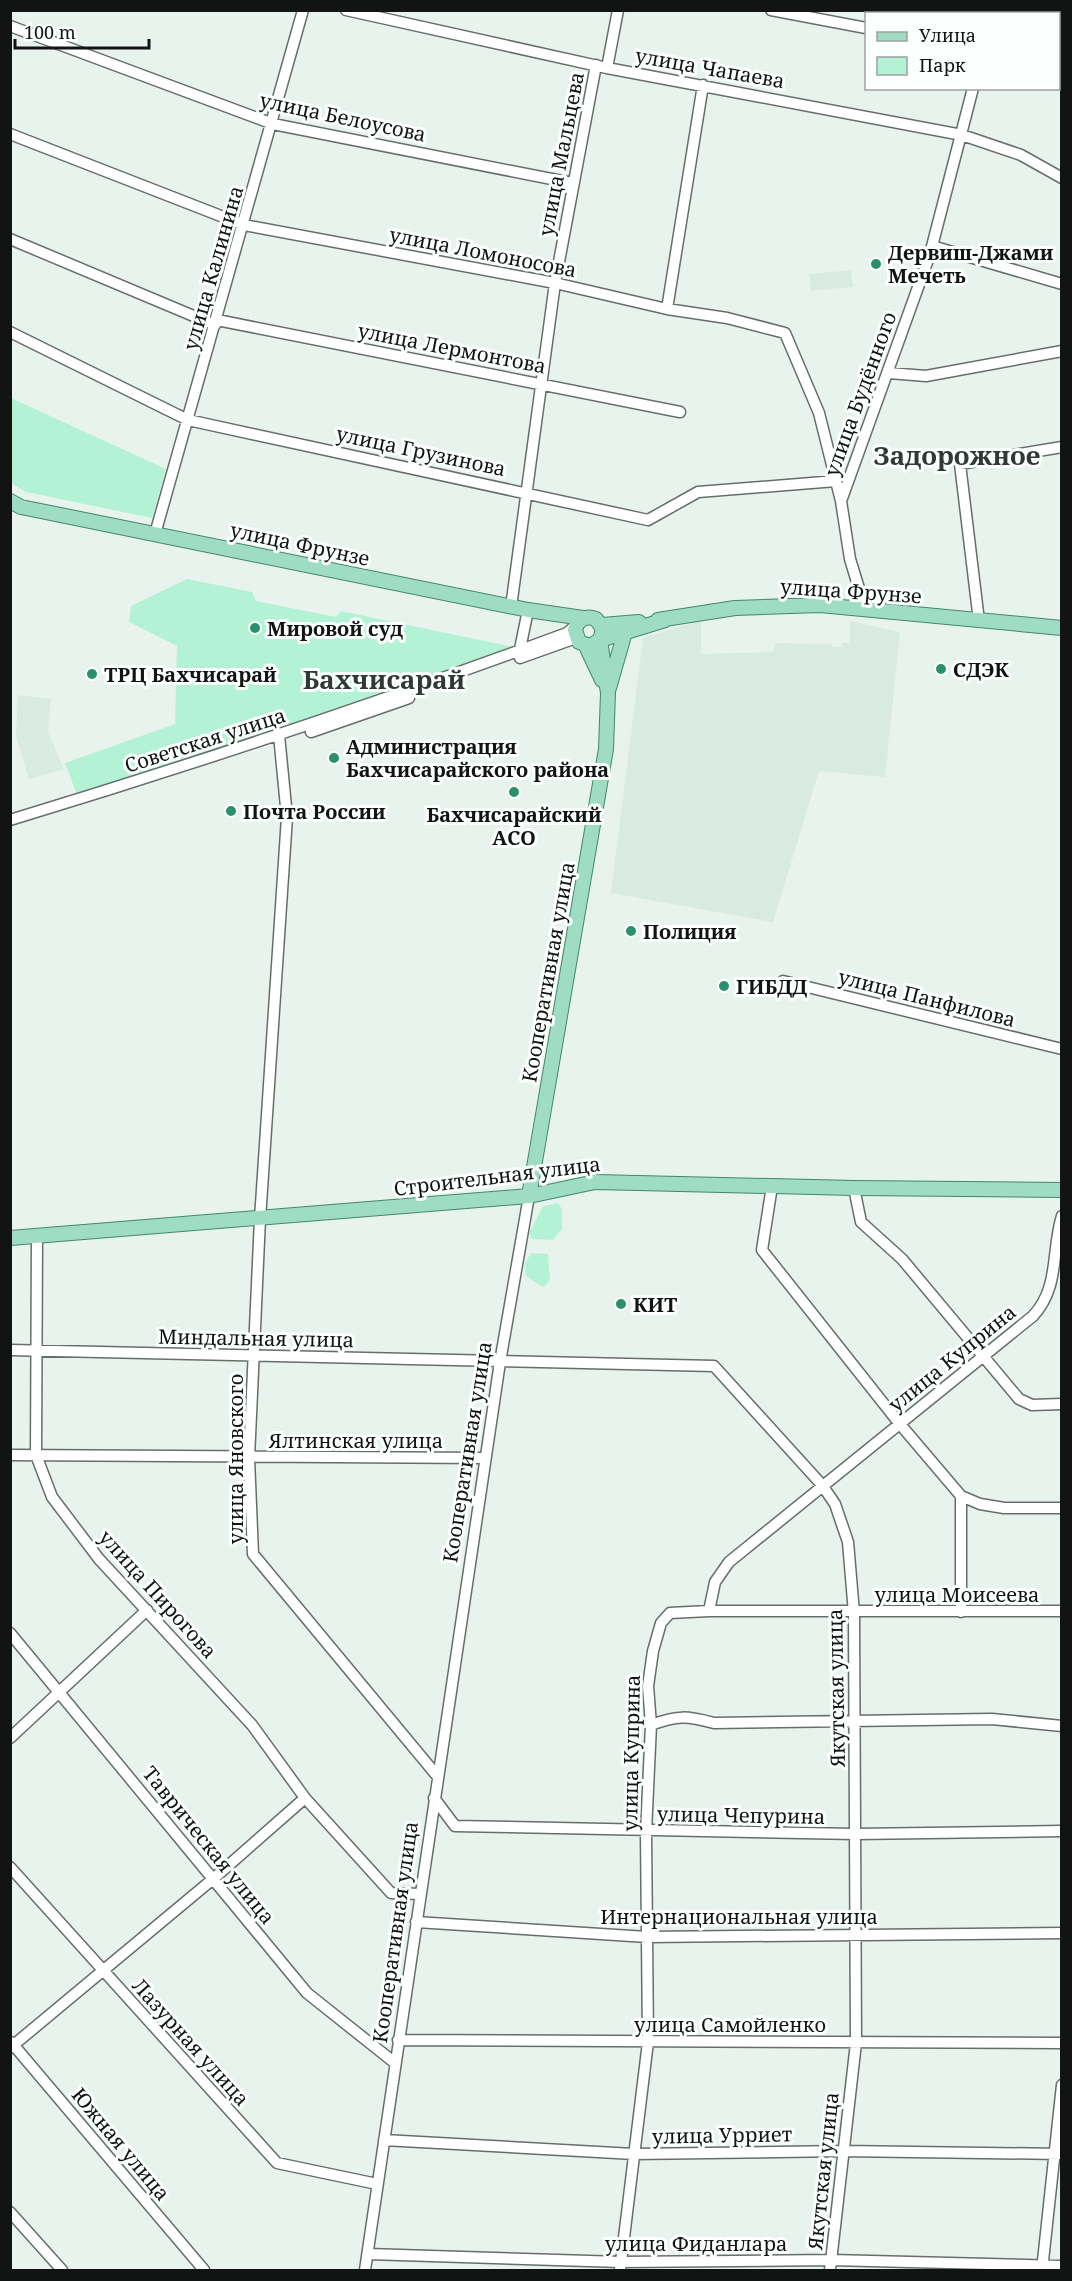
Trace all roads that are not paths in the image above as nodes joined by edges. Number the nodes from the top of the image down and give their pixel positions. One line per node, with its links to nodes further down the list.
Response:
1 (303, 10): 10 (street, улица Калинина)
2 (346, 10): 7 (street, улица Чапаева)
3 (618, 10): 7 (street, улица Мальцева)
4 (771, 10): 6 (street)
5 (10, 27): 10 (street, улица Белоусова)
6 (865, 28)
7 (601, 67): 8 (street, улица Чапаева); 14 (street, улица Мальцева)
8 (704, 85): 12 (street, улица Чапаева); 20 (street)
9 (972, 90): 12 (street, улица Будённого)
10 (273, 124): 14 (street, улица Белоусова); 15 (street, улица Калинина)
11 (10, 134): 15 (street, улица Ломоносова)
12 (962, 135): 13 (street, улица Чапаева); 17 (street, улица Будённого)
13 (1062, 178)
14 (572, 183): 18 (street, улица Мальцева)
15 (244, 225): 18 (street, улица Ломоносова); 21 (street, улица Калинина)
16 (10, 239): 21 (street, улица Лермонтова)
17 (932, 246): 19 (street); 24 (street, улица Будённого)
18 (555, 283): 20 (street, улица Ломоносова); 25 (street, улица Мальцева)
19 (1062, 284)
20 (667, 309): 29 (street, улица Ломоносова)
21 (216, 322): 25 (street, улица Лермонтова); 27 (street, улица Калинина)
22 (10, 332): 27 (street, улица Грузинова)
23 (1062, 351): 24 (street)
24 (889, 373): 32 (street, улица Будённого)
25 (542, 384): 26 (street, улица Лермонтова); 30 (street, улица Мальцева)
26 (680, 412)
27 (188, 420): 30 (street, улица Грузинова); 33 (street, улица Калинина)
28 (1062, 447): 38 (street)
29 (836, 481): 30 (street, улица Грузинова); 32 (street, улица Ломоносова)
30 (527, 492): 34 (street, улица Мальцева)
31 (10, 501): 33 (main road, улица Фрунзе)
32 (841, 501): 35 (street, улица Будённого)
33 (155, 534): 34 (main road, улица Фрунзе)
34 (511, 607): 36 (main road, улица Фрунзе)
35 (865, 608): 37 (main road, улица Фрунзе); 38 (main road, улица Фрунзе)
36 (528, 610): 41 (main road, улица Фрунзе); 44 (street)
37 (665, 620): 39 (main road, улица Фрунзе); 42 (main road)
38 (979, 621): 40 (main road, улица Фрунзе)
39 (602, 625): 41 (main road, улица Фрунзе); 43 (main road, Кооперативная улица)
40 (1062, 628)
41 (579, 632): 43 (main road); 44 (street, Советская улица); 45 (main road)
42 (625, 632): 43 (main road); 45 (main road)
43 (600, 640): 45 (main road, Кооперативная улица)
44 (518, 655): 46 (street, Советская улица)
45 (608, 693): 55 (main road, Кооперативная улица)
46 (279, 739): 47 (street, Советская улица); 57 (street, улица Яновского)
47 (171, 774): 48 (street, Советская улица); 49 (street)
48 (10, 820)
49 (10, 827)
50 (783, 981): 51 (street, улица Панфилова)
51 (1062, 1049)
52 (772, 1186): 53 (main road, Строительная улица); 55 (main road, Строительная улица); 66 (street)
53 (854, 1188): 54 (main road, Строительная улица); 63 (street)
54 (1062, 1190)
55 (529, 1196): 57 (main road, Строительная улица); 64 (street, Кооперативная улица)
56 (1062, 1216): 63 (street, улица Куприна)
57 (260, 1219): 58 (main road, Строительная улица); 62 (street, улица Яновского)
58 (37, 1236): 59 (main road, Строительная улица); 61 (street, улица Пирогова)
59 (10, 1238)
60 (10, 1350): 61 (street, Миндальная улица)
61 (36, 1350): 62 (street, Миндальная улица); 68 (street, улица Пирогова)
62 (254, 1356): 64 (street, Миндальная улица); 69 (street, улица Яновского)
63 (984, 1357): 65 (street); 66 (street, улица Куприна)
64 (500, 1362): 70 (street, Кооперативная улица); 71 (street, Якутская улица)
65 (1062, 1404)
66 (899, 1423): 71 (street, улица Куприна); 72 (street)
67 (10, 1455): 68 (street, Ялтинская улица)
68 (36, 1455): 69 (street, Ялтинская улица); 74 (street, улица Пирогова)
69 (249, 1458): 70 (street, Ялтинская улица); 85 (street, улица Яновского)
70 (485, 1458): 85 (street, Кооперативная улица)
71 (822, 1485): 75 (street, улица Куприна); 77 (street, Якутская улица)
72 (962, 1496): 73 (street); 78 (street)
73 (1062, 1508)
74 (147, 1610): 80 (street); 86 (street, улица Пирогова)
75 (709, 1611): 77 (street, улица Моисеева); 82 (street, улица Куприна)
76 (1062, 1611): 78 (street, улица Моисеева)
77 (854, 1612): 78 (street, улица Моисеева); 81 (street, Якутская улица)
78 (961, 1612)
79 (10, 1633): 80 (street, Таврическая улица)
80 (60, 1692): 84 (street); 92 (street, Таврическая улица)
81 (854, 1723): 82 (street); 83 (street); 90 (street, Якутская улица)
82 (651, 1725): 89 (street, улица Куприна)
83 (1062, 1726)
84 (10, 1738)
85 (438, 1776): 87 (street, Кооперативная улица)
86 (305, 1798): 92 (street); 93 (street, улица Пирогова)
87 (434, 1798): 89 (street, улица Чепурина); 93 (street, Кооперативная улица)
88 (1062, 1831): 90 (street, улица Чепурина)
89 (646, 1832): 90 (street, улица Чепурина); 97 (street, улица Куприна)
90 (855, 1834): 96 (street, Якутская улица)
91 (10, 1867): 98 (street, Лазурная улица)
92 (213, 1879): 98 (street); 104 (street, Таврическая улица)
93 (420, 1894): 94 (street, Кооперативная улица)
94 (416, 1922): 97 (street, Интернациональная улица); 99 (street, Кооперативная улица)
95 (1062, 1933): 96 (street, Интернациональная улица)
96 (855, 1936): 97 (street, Интернациональная улица); 101 (street, Якутская улица)
97 (647, 1937): 100 (street, улица Куприна)
98 (102, 1970): 103 (street); 110 (street, Лазурная улица)
99 (398, 2040): 100 (street, улица Самойленко); 104 (street, Кооперативная улица)
100 (648, 2042): 101 (street, улица Самойленко); 108 (street, улица Куприна)
101 (856, 2043): 102 (street, улица Самойленко); 107 (street, Якутская улица)
102 (1062, 2043)
103 (12, 2045): 118 (street, Южная улица)
104 (395, 2063): 106 (street, Кооперативная улица)
105 (1062, 2085): 109 (street)
106 (384, 2140): 108 (street, улица Урриет); 110 (street, Кооперативная улица)
107 (843, 2151): 108 (street, улица Урриет); 109 (street, улица Урриет); 113 (street, Якутская улица)
108 (634, 2154): 114 (street, улица Куприна)
109 (1059, 2154): 116 (street)
110 (378, 2184): 112 (street, Кооперативная улица)
111 (10, 2212): 117 (street)
112 (368, 2254): 114 (street, улица Фиданлара); 119 (street, Кооперативная улица)
113 (831, 2265): 114 (street, улица Фиданлара); 116 (street, улица Фиданлара)
114 (620, 2266)
115 (1062, 2266): 116 (street, улица Фиданлара)
116 (1042, 2268)
117 (62, 2271)
118 (204, 2271)
119 (365, 2271)

